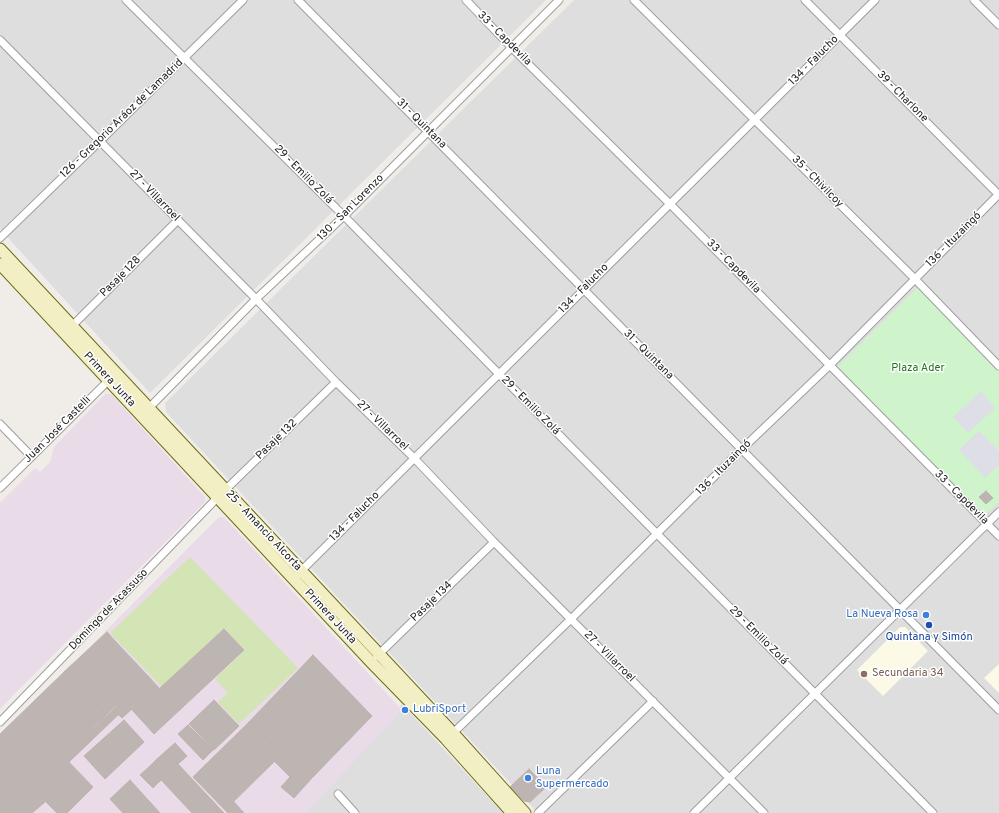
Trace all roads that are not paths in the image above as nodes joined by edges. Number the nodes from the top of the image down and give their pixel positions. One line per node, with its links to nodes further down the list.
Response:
1 (126, 0): 14 (street, 29 - Emilio Zolá)
2 (243, 0): 14 (street, 126 - Gregorio Aráoz de Lamadrid)
3 (298, 0): 16 (street, 31 - Quintana)
4 (466, 0): 13 (street, 33 - Capdevila)
5 (559, 0): 13 (street, 130 - San Lorenzo)
6 (634, 0): 15 (street, 35 - Chivilcoy)
7 (805, 0): 11 (street, 39 - Charlone)
8 (875, 0): 11 (street, 134 - Falucho)
9 (974, 0): 10 (street)
10 (999, 25)
11 (840, 35): 15 (street, 134 - Falucho); 18 (street, 39 - Charlone)
12 (0, 40): 17 (street, 27 - Villarroel)
13 (512, 48): 16 (street, 130 - San Lorenzo); 19 (street, 33 - Capdevila)
14 (185, 58): 17 (street, 126 - Gregorio Aráoz de Lamadrid); 20 (street, 29 - Emilio Zolá)
15 (754, 120): 19 (street, 134 - Falucho); 25 (street, 35 - Chivilcoy)
16 (428, 131): 20 (street, 130 - San Lorenzo); 26 (street, 31 - Quintana)
17 (100, 141): 21 (street, 27 - Villarroel); 22 (street, 126 - Gregorio Aráoz de Lamadrid)
18 (999, 194): 25 (street, 136 - Ituzaingó)
19 (670, 204): 26 (street, 134 - Falucho); 29 (street, 33 - Capdevila)
20 (344, 216): 27 (street, 130 - San Lorenzo); 31 (street, 29 - Emilio Zolá)
21 (177, 221): 27 (street, 27 - Villarroel); 28 (street, Pasaje 128)
22 (0, 238)
23 (0, 249): 28 (main road)
24 (0, 264): 28 (main road, Primera Junta)
25 (915, 279): 29 (street, 136 - Ituzaingó); 30 (street, 35 - Chivilcoy)
26 (584, 290): 31 (street, 134 - Falucho); 36 (street, 31 - Quintana)
27 (256, 299): 33 (street, 27 - Villarroel); 34 (street, 130 - San Lorenzo)
28 (68, 329): 32 (main road, Primera Junta)
29 (830, 365): 36 (street, 136 - Ituzaingó); 42 (street, 33 - Capdevila)
30 (999, 366)
31 (499, 374): 38 (street, 134 - Falucho); 43 (street, 29 - Emilio Zolá)
32 (112, 377): 34 (main road, Primera Junta); 37 (street, Juan José Castelli)
33 (336, 382): 38 (street, 27 - Villarroel); 40 (street, Pasaje 132)
34 (145, 412): 40 (main road, Primera Junta)
35 (0, 424): 37 (street)
36 (742, 449): 43 (street, 136 - Ituzaingó); 47 (street, 31 - Quintana)
37 (31, 456): 39 (street, Juan José Castelli)
38 (414, 458): 45 (street, 27 - Villarroel); 46 (street, 134 - Falucho)
39 (0, 488)
40 (221, 494): 46 (main road, Primera Junta); 53 (street, Domingo de Acassuso)
41 (999, 512): 42 (street)
42 (987, 524): 44 (street, 33 - Capdevila); 47 (street)
43 (657, 534): 48 (street, 136 - Ituzaingó); 50 (street, 29 - Emilio Zolá)
44 (999, 536)
45 (494, 542): 48 (street, 27 - Villarroel); 49 (street, Pasaje 134)
46 (297, 575): 49 (main road, Primera Junta)
47 (900, 610): 50 (street); 52 (street, 31 - Quintana)
48 (571, 619): 51 (street, 27 - Villarroel); 54 (street, 136 - Ituzaingó)
49 (375, 659): 54 (main road, Primera Junta)
50 (815, 694): 55 (street); 63 (street, 29 - Emilio Zolá)
51 (653, 701): 55 (street, 27 - Villarroel); 60 (street)
52 (999, 710)
53 (0, 722)
54 (449, 736): 58 (main road, Primera Junta); 59 (main road)
55 (729, 777): 61 (street); 62 (street, 27 - Villarroel)
56 (338, 794): 57 (street)
57 (355, 813)
58 (512, 813)
59 (525, 813)
60 (538, 813)
61 (694, 813)
62 (764, 813)
63 (933, 813)

